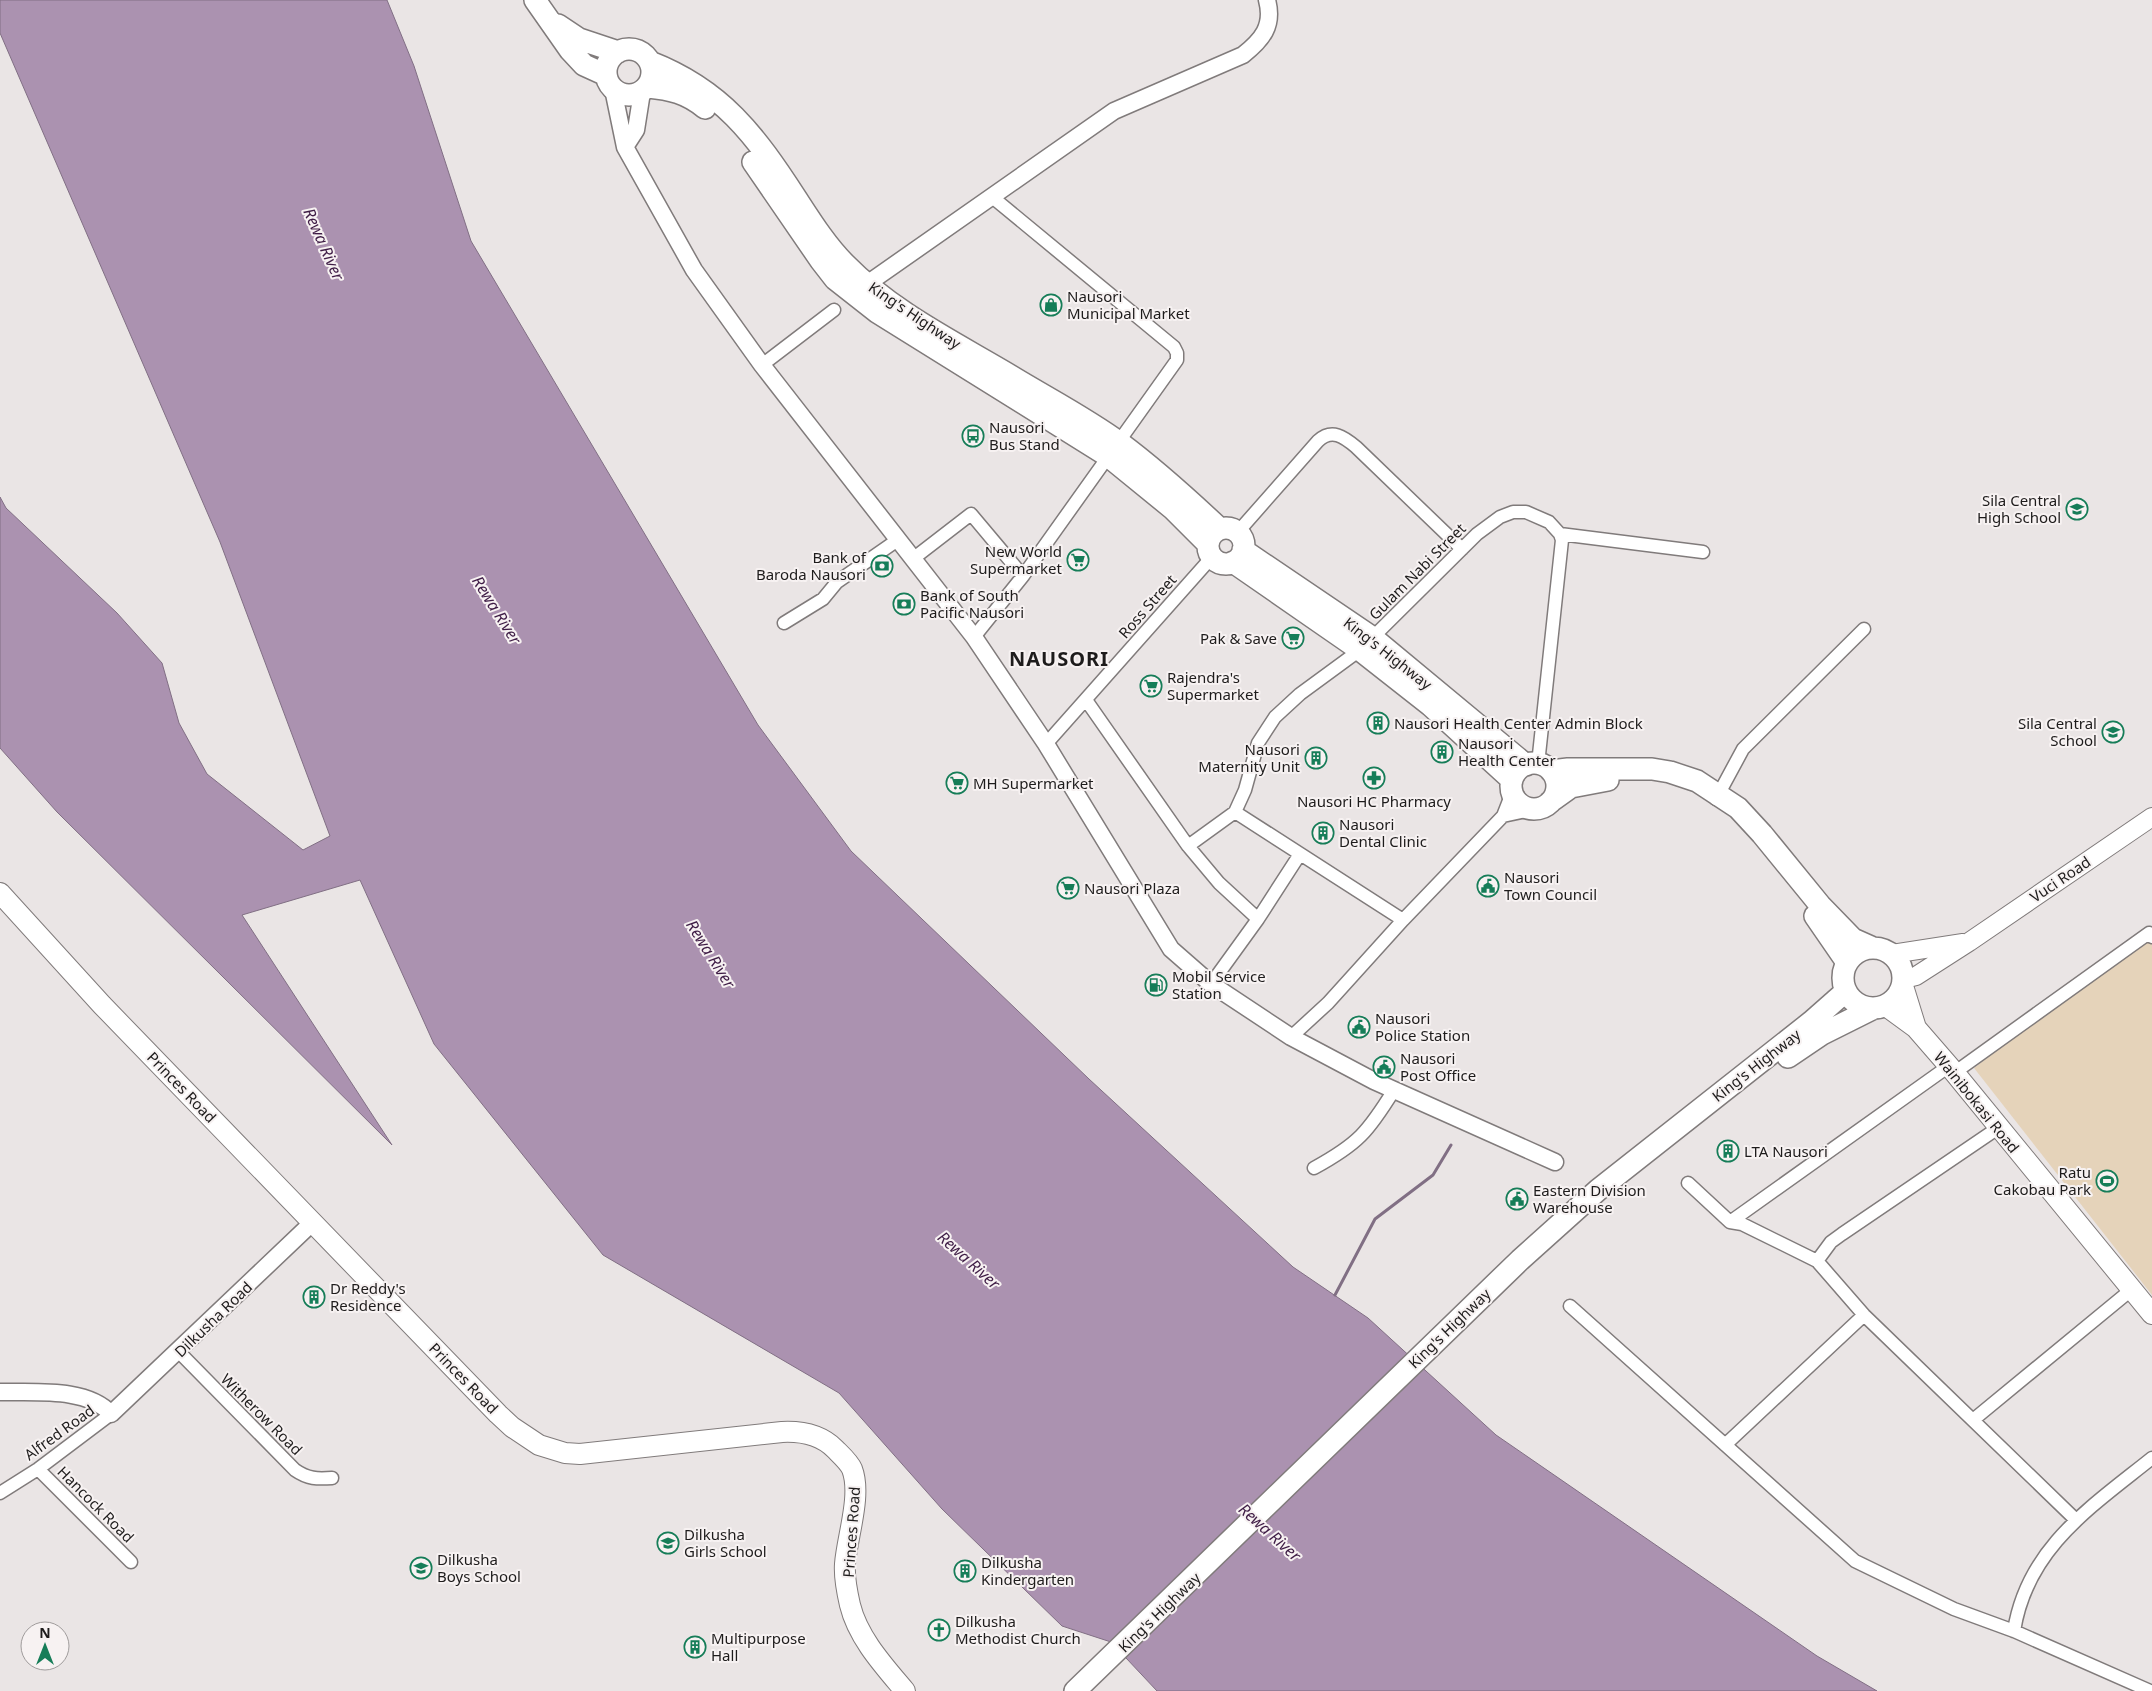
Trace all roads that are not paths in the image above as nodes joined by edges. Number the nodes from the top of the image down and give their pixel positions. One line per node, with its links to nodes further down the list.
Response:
1 (535, 0): 3 (highway)
2 (1267, 0): 9 (street)
3 (547, 18): 4 (highway); 6 (highway)
4 (618, 52): 5 (highway); 6 (highway)
5 (650, 62): 7 (highway); 10 (highway, King's Highway)
6 (609, 82): 7 (highway); 8 (street)
7 (645, 89): 8 (street); 13 (highway, King's Highway)
8 (625, 147): 12 (street)
9 (992, 196): 10 (street); 13 (street)
10 (867, 284): 13 (highway, King's Highway)
11 (834, 310): 12 (street)
12 (762, 365): 15 (street)
13 (1113, 449): 16 (highway, King's Highway); 20 (street)
14 (1560, 534): 17 (street, Gulam Nabi Street); 18 (street); 27 (street)
15 (899, 539): 19 (street); 21 (street)
16 (1225, 546): 17 (street, Ross Street); 24 (highway, King's Highway); 25 (street, Ross Street)
17 (1462, 549): 24 (street, Gulam Nabi Street)
18 (1703, 552)
19 (914, 558): 20 (street); 23 (street)
20 (1023, 576): 23 (street)
21 (784, 623)
22 (1864, 629): 28 (street)
23 (974, 636): 26 (street)
24 (1366, 644): 27 (highway, King's Highway); 30 (street, Gulam Nabi Street)
25 (1086, 700): 26 (street, Ross Street); 33 (street)
26 (1046, 744): 44 (street)
27 (1528, 775): 28 (highway); 29 (highway, King's Highway); 29 (highway); 31 (street)
28 (1716, 799): 29 (highway); 40 (highway); 42 (highway)
29 (1542, 806): 31 (street)
30 (1235, 812): 33 (street, Gulam Nabi Street); 34 (street)
31 (1503, 816): 37 (street)
32 (2152, 817): 39 (main road, Vuci Road)
33 (1188, 846): 36 (street)
34 (1300, 854): 36 (street); 37 (street)
35 (0, 893): 55 (main road, Princes Road)
36 (1258, 919): 44 (street)
37 (1403, 920): 48 (street)
38 (2152, 937): 49 (street)
39 (1969, 942): 41 (main road, Vuci Road); 43 (main road, Vuci Road)
40 (1870, 947): 41 (highway); 42 (highway)
41 (1892, 954): 43 (highway)
42 (1846, 961): 45 (highway)
43 (1903, 982): 46 (highway); 47 (main road, Wainibokasi Road)
44 (1211, 984): 48 (street)
45 (1845, 992): 46 (highway); 62 (highway, King's Highway)
46 (1879, 1007): 47 (main road, Wainibokasi Road); 62 (highway, King's Highway)
47 (1916, 1028): 49 (main road, Wainibokasi Road)
48 (1291, 1037): 50 (street)
49 (1952, 1070): 51 (main road, Wainibokasi Road); 56 (street)
50 (1394, 1090): 52 (street); 53 (street)
51 (1998, 1128): 57 (street); 58 (main road, Wainibokasi Road)
52 (1555, 1162)
53 (1314, 1168)
54 (1688, 1183): 56 (street)
55 (313, 1222): 63 (street, Dilkusha Road); 76 (main road, Princes Road)
56 (1730, 1222): 57 (street)
57 (1817, 1262): 61 (street)
58 (2132, 1290): 60 (main road, Wainibokasi Road); 66 (street)
59 (1570, 1306): 67 (street)
60 (2152, 1314)
61 (1864, 1315): 66 (street); 67 (street)
62 (1465, 1321): 75 (highway, King's Highway)
63 (179, 1352): 65 (street, Dilkusha Road); 70 (street, Witherow Road)
64 (0, 1392): 65 (street)
65 (111, 1414): 69 (street, Alfred Road)
66 (1973, 1420): 72 (street)
67 (1725, 1445): 74 (street)
68 (2152, 1458): 72 (street)
69 (38, 1469): 71 (street, Alfred Road); 73 (street, Hancock Road)
70 (332, 1478)
71 (0, 1492)
72 (2076, 1520): 74 (street)
73 (131, 1562)
74 (2014, 1631): 79 (street)
75 (1112, 1665): 77 (highway, King's Highway); 78 (highway, King's Highway)
76 (905, 1691)
77 (1075, 1691)
78 (1093, 1691)
79 (2150, 1691)

